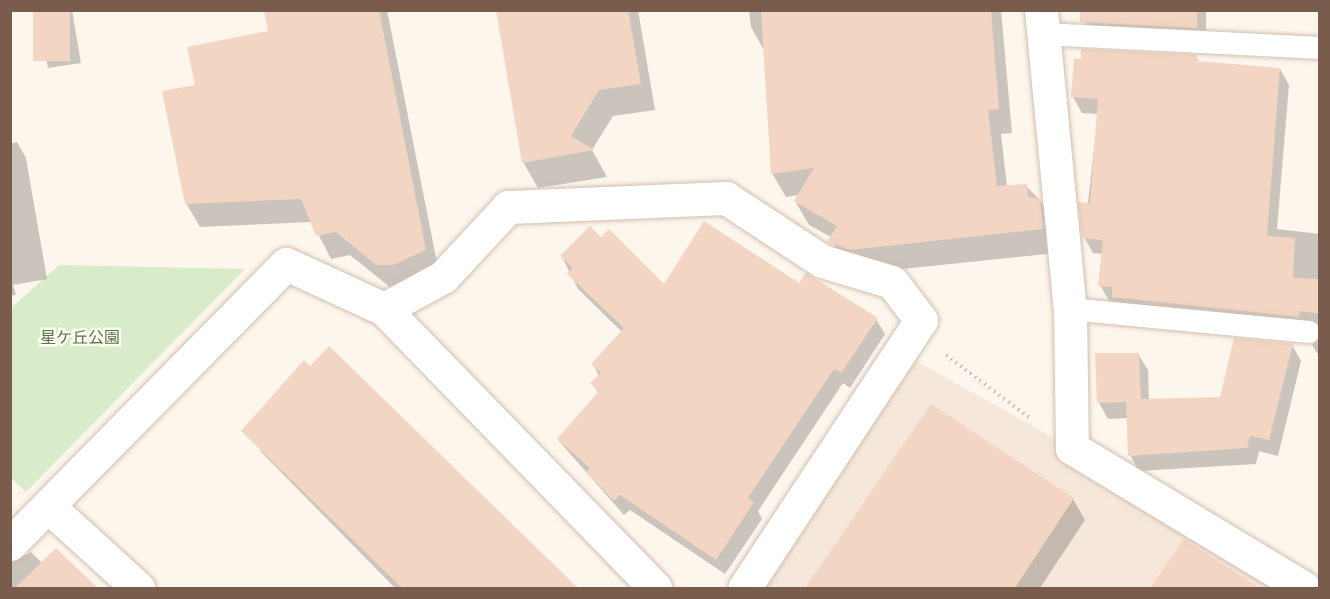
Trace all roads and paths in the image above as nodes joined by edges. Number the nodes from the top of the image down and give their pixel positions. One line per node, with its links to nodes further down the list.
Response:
1 (1043, 22): 2 (lane); 4 (street)
2 (1320, 48)
3 (384, 309): 5 (street); 8 (street); 11 (street)
4 (1070, 309): 6 (lane); 7 (street)
5 (921, 320): 7 (path); 12 (street)
6 (1309, 332)
7 (1072, 448): 13 (street)
8 (48, 506): 9 (street); 10 (street)
9 (10, 544)
10 (138, 588)
11 (655, 588)
12 (744, 588)
13 (1304, 588)

